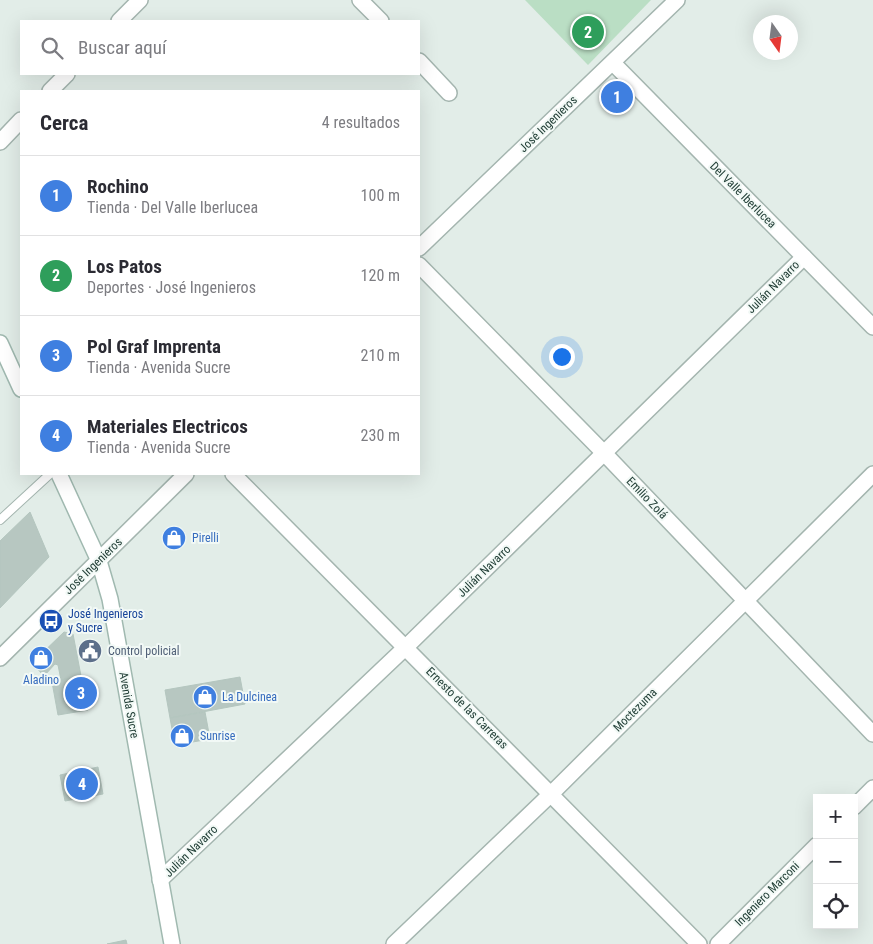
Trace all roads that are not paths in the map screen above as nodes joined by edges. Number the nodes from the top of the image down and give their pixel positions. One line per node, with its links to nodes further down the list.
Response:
1 (140, 0): 4 (street)
2 (360, 0): 5 (street)
3 (677, 0): 7 (street, José Ingenieros)
4 (120, 20)
5 (380, 20)
6 (420, 62): 10 (street)
7 (612, 63): 13 (street, José Ingenieros); 14 (street, Del Valle Iberlucea)
8 (66, 75): 9 (street)
9 (51, 90)
10 (450, 93)
11 (20, 121): 12 (street)
12 (0, 142)
13 (420, 247)
14 (804, 257): 16 (street, Del Valle Iberlucea); 19 (street, Julián Navarro)
15 (420, 266): 19 (street, Emilio Zolá)
16 (872, 324)
17 (0, 343): 18 (street)
18 (20, 383)
19 (604, 453): 27 (street, Emilio Zolá); 28 (street, Julián Navarro)
20 (873, 474): 27 (street, Moctezuma)
21 (49, 475): 25 (lane)
22 (59, 475): 26 (street, Avenida Sucre)
23 (185, 475): 26 (street, José Ingenieros)
24 (234, 475): 28 (street, Ernesto de las Carreras)
25 (0, 520)
26 (99, 561): 29 (street, José Ingenieros); 35 (street, Avenida Sucre)
27 (745, 601): 30 (street, Emilio Zolá); 32 (street, Moctezuma)
28 (407, 646): 32 (street, Ernesto de las Carreras); 35 (street, Julián Navarro)
29 (0, 658)
30 (873, 734)
31 (873, 788): 33 (street)
32 (552, 793): 37 (street, Moctezuma); 38 (street, Ernesto de las Carreras)
33 (858, 803)
34 (813, 849): 39 (street, Ingeniero Marconi)
35 (160, 880): 36 (street, Avenida Sucre)
36 (172, 944)
37 (394, 944)
38 (699, 944)
39 (718, 944)

